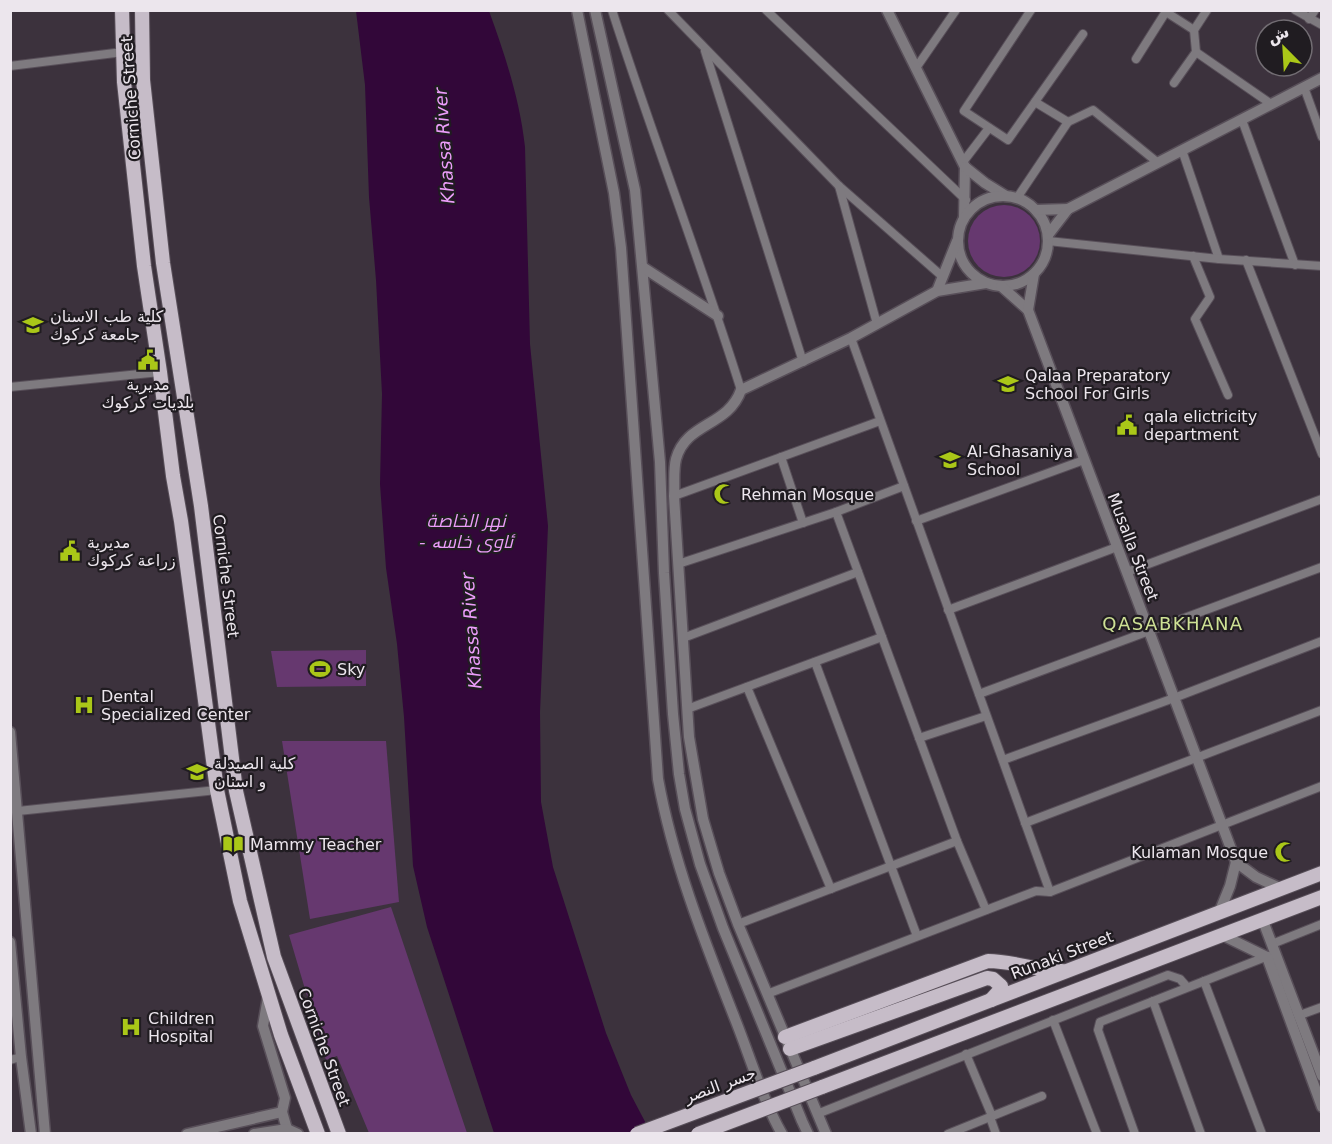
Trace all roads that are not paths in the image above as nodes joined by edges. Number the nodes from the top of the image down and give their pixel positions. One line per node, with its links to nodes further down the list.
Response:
1 (122, 10): 19 (main road, Corniche Street)
2 (142, 10): 36 (main road, Corniche Street)
3 (576, 10): 100 (street)
4 (595, 10): 53 (street)
5 (612, 10): 60 (street)
6 (766, 10): 40 (street)
7 (887, 10): 23 (street)
8 (956, 10): 23 (street)
9 (1031, 10): 31 (street)
10 (1207, 10): 16 (street)
11 (1295, 10): 14 (street)
12 (668, 11): 18 (street)
13 (1167, 11): 16 (street); 21 (street)
14 (1312, 15): 15 (street)
15 (1322, 25)
16 (1194, 30): 20 (street)
17 (1083, 34): 27 (street)
18 (705, 49): 38 (street); 63 (street)
19 (123, 52): 22 (street); 37 (main road, Corniche Street)
20 (1196, 52): 25 (street); 28 (street)
21 (1136, 59)
22 (10, 66)
23 (916, 68): 35 (street)
24 (1322, 78): 26 (street)
25 (1174, 83)
26 (1304, 87): 28 (street); 32 (street)
27 (1035, 102): 30 (street); 31 (street)
28 (1271, 104): 29 (street)
29 (1242, 120): 33 (street); 51 (street)
30 (1068, 122): 34 (street); 39 (street)
31 (989, 128): 35 (street)
32 (1322, 137)
33 (1182, 150): 34 (street); 49 (street)
34 (1157, 162): 41 (street)
35 (964, 165): 39 (street); 40 (street)
36 (154, 183): 37 (main road); 43 (main road, Corniche Street)
37 (135, 186): 44 (main road, Corniche Street)
38 (839, 186): 55 (street); 61 (street)
39 (1012, 197): 42 (street); 45 (street)
40 (966, 200): 45 (street)
41 (1068, 209): 42 (street); 47 (street)
42 (1036, 210): 47 (street)
43 (158, 214): 44 (main road); 153 (main road, Corniche Street)
44 (139, 217): 64 (main road, Corniche Street)
45 (964, 218): 46 (street)
46 (958, 238): 55 (street); 56 (street)
47 (1048, 238): 48 (street); 54 (street)
48 (1193, 256): 49 (street); 67 (street)
49 (1219, 259): 50 (street)
50 (1246, 260): 51 (street); 69 (street)
51 (1295, 265): 52 (street)
52 (1322, 266)
53 (644, 268): 60 (street); 99 (street)
54 (1034, 274): 57 (street); 59 (street, Musalla Street)
55 (943, 277): 58 (street)
56 (986, 283): 57 (street); 58 (street)
57 (1000, 286): 59 (street, Musalla Street)
58 (937, 291): 61 (street)
59 (1028, 310): 71 (street, Musalla Street)
60 (718, 316): 66 (street)
61 (877, 324): 62 (street)
62 (851, 339): 63 (street); 68 (street)
63 (803, 362): 66 (street)
64 (160, 372): 65 (street); 102 (main road, Corniche Street)
65 (10, 387)
66 (741, 390): 73 (street)
67 (1228, 395)
68 (880, 420): 70 (street); 72 (street)
69 (1322, 453)
70 (781, 457): 73 (street); 77 (street)
71 (1084, 460): 76 (street); 78 (street, Musalla Street)
72 (904, 486): 75 (street); 76 (street)
73 (675, 496): 79 (street)
74 (1322, 499): 82 (street)
75 (836, 512): 77 (street); 81 (street)
76 (916, 521): 83 (street)
77 (803, 523): 79 (street)
78 (1117, 547): 82 (street, Musalla Street); 83 (street)
79 (678, 564): 86 (street)
80 (1322, 567): 84 (street)
81 (858, 572): 85 (street); 86 (street)
82 (1127, 572): 84 (street, Musalla Street)
83 (948, 610): 90 (street)
84 (1148, 630): 90 (street); 91 (street, Musalla Street)
85 (882, 637): 88 (street); 96 (street)
86 (683, 638): 92 (street)
87 (1322, 641): 91 (street)
88 (815, 662): 89 (street); 108 (street)
89 (747, 687): 92 (street); 110 (street)
90 (979, 694): 94 (street)
91 (1174, 698): 97 (street, Musalla Street); 98 (street)
92 (687, 709): 117 (street)
93 (1322, 710): 97 (street)
94 (986, 716): 96 (street); 98 (street)
95 (10, 732): 103 (street)
96 (919, 738): 106 (street)
97 (1196, 758): 104 (street); 105 (street, Musalla Street)
98 (1003, 760): 104 (street)
99 (679, 774): 100 (street); 122 (street)
100 (658, 778): 156 (street)
101 (1322, 786): 105 (street)
102 (217, 790): 103 (street); 129 (main road, Corniche Street)
103 (18, 811): 149 (street)
104 (1025, 823): 112 (street)
105 (1222, 824): 107 (street, Musalla Street); 112 (street)
106 (957, 841): 108 (street); 114 (street)
107 (1236, 862): 111 (street); 115 (street)
108 (890, 866): 110 (street); 120 (street)
109 (1322, 873): 111 (main road, Runaki Street)
110 (831, 889): 117 (street)
111 (1282, 889): 115 (main road, Runaki Street)
112 (1050, 892): 114 (street)
113 (1322, 897): 116 (main road)
114 (986, 910): 120 (street)
115 (1220, 913): 125 (main road, Runaki Street)
116 (1263, 921): 119 (main road); 123 (street)
117 (738, 924): 126 (street)
118 (1322, 924): 123 (street)
119 (1222, 935): 123 (street); 155 (main road, bridge)
120 (917, 936): 130 (street)
121 (10, 942): 124 (street)
122 (731, 947): 126 (street); 157 (street)
123 (1272, 951): 127 (street); 134 (street); 142 (street)
124 (11, 960): 138 (street)
125 (1067, 971): 131 (main road, Runaki Street); 136 (main road)
126 (759, 973): 130 (street)
127 (1204, 981): 128 (street); 164 (street)
128 (1187, 987): 132 (street); 135 (street)
129 (268, 994): 143 (street); 152 (main road, Corniche Street)
130 (767, 994): 136 (street)
131 (991, 1000): 136 (main road); 139 (main road, Runaki Street)
132 (1153, 1000): 162 (street); 163 (street)
133 (1322, 1007): 134 (street)
134 (1300, 1015): 140 (street)
135 (1053, 1020): 137 (street); 161 (street)
136 (788, 1043): 144 (street)
137 (966, 1054): 144 (street); 145 (street)
138 (16, 1058): 148 (street)
139 (814, 1068): 154 (main road, جسر النصر, bridge)
140 (1322, 1076)
141 (1042, 1096): 145 (street)
142 (1322, 1107)
143 (282, 1112): 146 (street); 150 (street)
144 (817, 1114): 158 (street)
145 (991, 1116): 159 (street); 160 (street)
146 (286, 1129): 147 (street); 151 (street)
147 (258, 1133)
148 (31, 1134)
149 (45, 1134)
150 (187, 1134)
151 (298, 1134)
152 (318, 1134)
153 (339, 1134)
154 (637, 1134)
155 (698, 1134)
156 (782, 1134)
157 (808, 1134)
158 (826, 1134)
159 (948, 1134)
160 (996, 1134)
161 (1097, 1134)
162 (1135, 1134)
163 (1201, 1134)
164 (1262, 1134)

